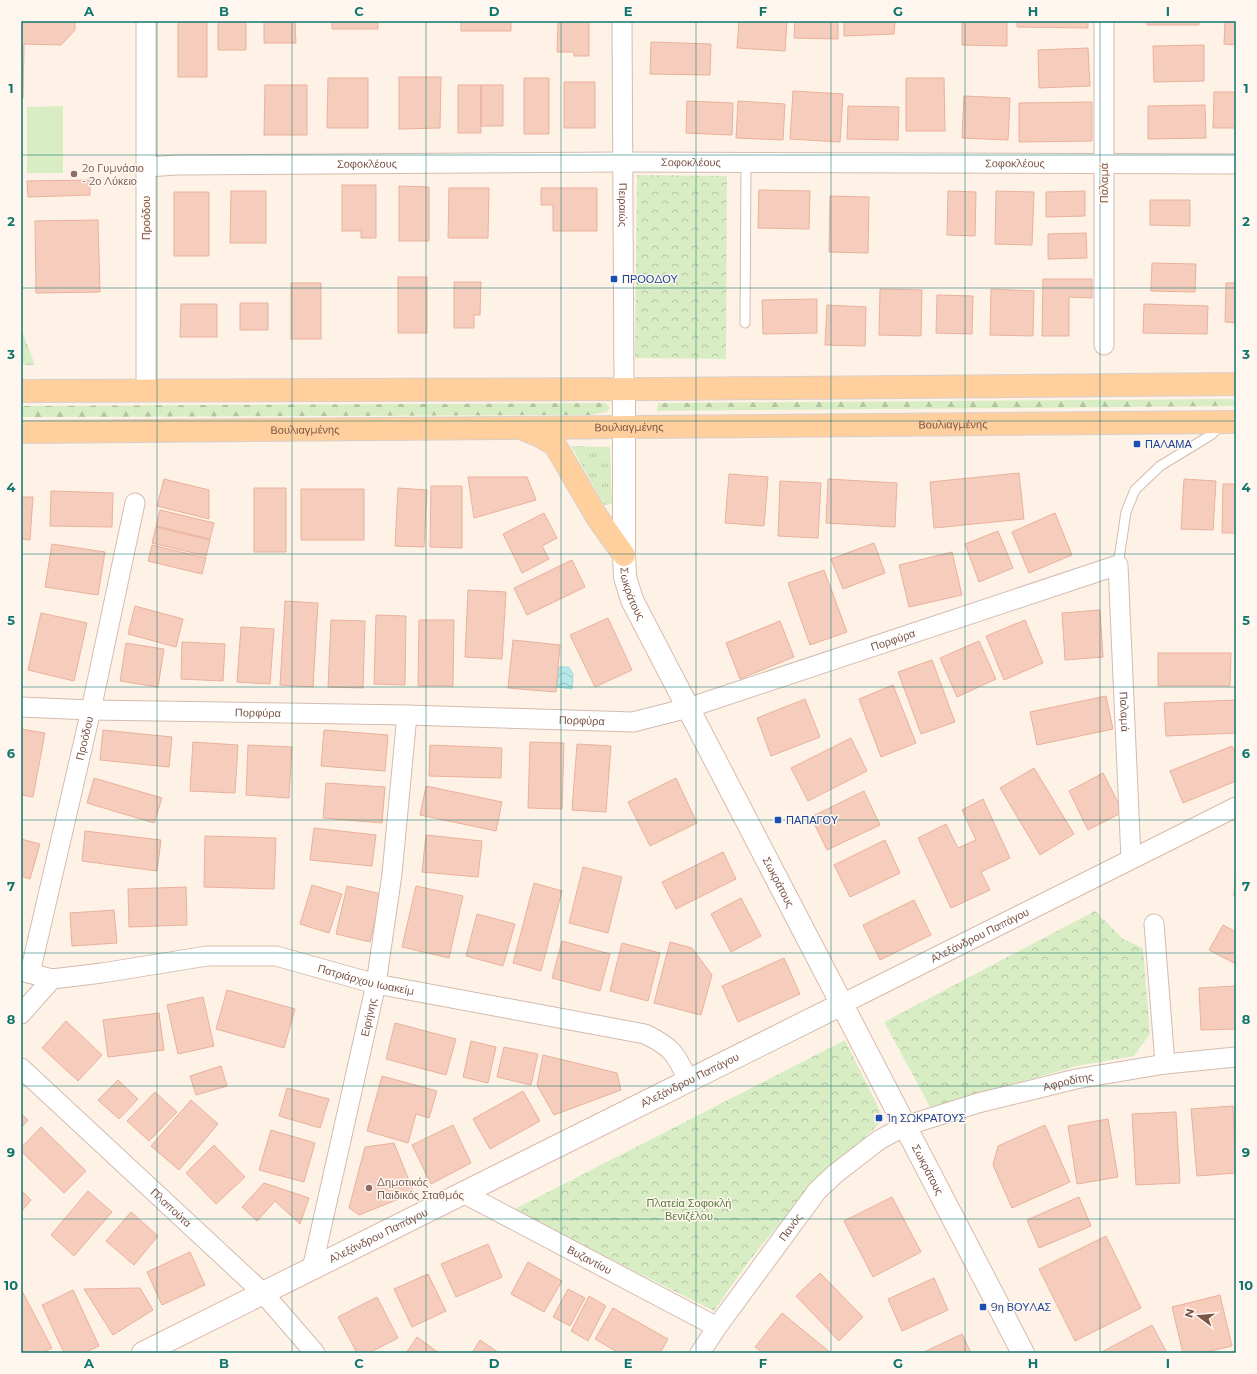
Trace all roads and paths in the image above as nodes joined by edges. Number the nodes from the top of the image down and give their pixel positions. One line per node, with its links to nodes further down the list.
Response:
1 (146, 21): 8 (street, Προόδου)
2 (622, 21): 4 (street, Πειραιώς)
3 (1104, 21): 6 (street, Παλαμά)
4 (623, 162): 5 (street, Σοφοκλέους); 8 (street, Σοφοκλέους); 12 (street, Πειραιώς)
5 (746, 162): 6 (street, Σοφοκλέους); 9 (lane)
6 (1104, 163): 7 (street, Σοφοκλέους); 10 (street, Παλαμά)
7 (1236, 164)
8 (147, 167): 13 (street, Προόδου)
9 (745, 322)
10 (1104, 345)
11 (1236, 384): 12 (main road)
12 (624, 389): 13 (main road); 16 (street, Σωκράτους)
13 (146, 390): 14 (main road)
14 (21, 391)
15 (1230, 422): 16 (main road, Βουλιαγμένης); 21 (lane)
16 (624, 426): 17 (main road, Βουλιαγμένης); 20 (street, Σωκράτους)
17 (516, 428): 18 (main road, Βουλιαγμένης); 20 (main road)
18 (21, 432)
19 (134, 503): 24 (street, Προόδου)
20 (624, 555): 23 (street, Σωκράτους)
21 (1118, 565): 23 (street, Πορφύρα); 27 (street, Παλαμά)
22 (21, 707): 24 (street, Πορφύρα)
23 (688, 708): 25 (street, Πορφύρα); 32 (street, Σωκράτους)
24 (91, 710): 25 (street, Πορφύρα); 29 (street, Προόδου)
25 (407, 715): 31 (street, Ειρήνης)
26 (1231, 812): 27 (street, Αλεξάνδρου Παπάγου)
27 (1131, 859): 32 (street, Αλεξάνδρου Παπάγου)
28 (1154, 924): 35 (street)
29 (25, 972): 30 (street, Πατριάρχου Ιωακείμ)
30 (52, 979): 31 (street, Πατριάρχου Ιωακείμ); 33 (street)
31 (376, 984): 37 (street, Πατριάρχου Ιωακείμ); 40 (street, Ειρήνης)
32 (842, 1004): 37 (street, Αλεξάνδρου Παπάγου); 38 (street, Σωκράτους)
33 (21, 1014)
34 (1236, 1057): 35 (street, Αφροδίτης)
35 (1165, 1064): 38 (street, Αφροδίτης)
36 (21, 1068): 41 (street, Πλαπούτα)
37 (688, 1080): 39 (street, Αλεξάνδρου Παπάγου)
38 (905, 1126): 42 (street, Πανός); 46 (street, Σωκράτους)
39 (463, 1193): 40 (street, Αλεξάνδρου Παπάγου); 42 (street, Βυζαντίου)
40 (312, 1269): 41 (street, Αλεξάνδρου Παπάγου)
41 (263, 1293): 43 (street, Αλεξάνδρου Παπάγου); 44 (street, Πλαπούτα)
42 (717, 1327): 45 (street, Πανός)
43 (143, 1353)
44 (315, 1353)
45 (700, 1353)
46 (1023, 1353)

